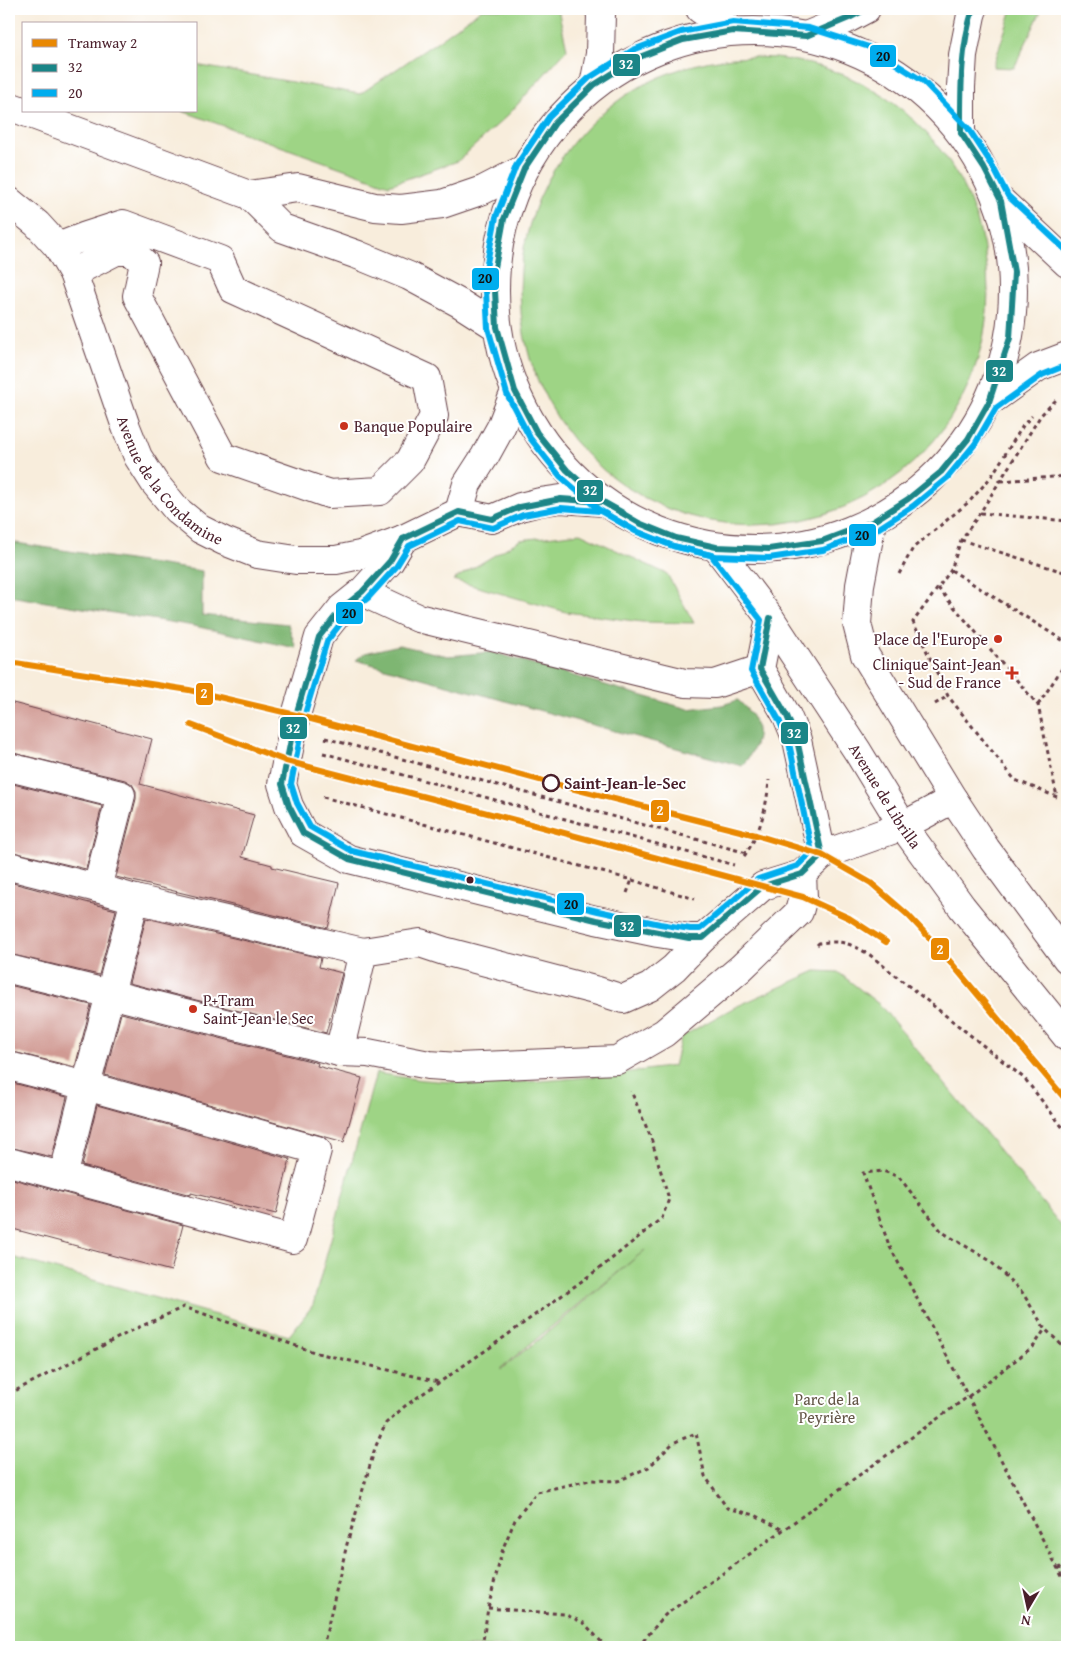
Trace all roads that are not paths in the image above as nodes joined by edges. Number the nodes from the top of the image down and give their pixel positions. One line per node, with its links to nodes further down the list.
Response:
1 (599, 9): 7 (main road)
2 (700, 9): 5 (main road)
3 (866, 9): 6 (main road)
4 (973, 9): 11 (main road)
5 (733, 31): 6 (main road); 7 (main road)
6 (806, 36): 11 (main road)
7 (594, 85): 12 (main road)
8 (9, 106): 9 (main road)
9 (22, 111)
10 (25, 112): 13 (main road)
11 (962, 133): 15 (main road)
12 (524, 169): 13 (main road); 19 (main road)
13 (249, 195): 19 (main road)
14 (9, 201): 16 (main road, Avenue de la Condamine)
15 (1001, 201): 17 (main road); 22 (main road)
16 (58, 247): 18 (main road, Avenue de la Condamine); 18 (main road)
17 (1067, 263)
18 (73, 273): 26 (main road, Avenue de la Condamine)
19 (496, 327): 21 (main road)
20 (1067, 356): 22 (main road)
21 (514, 391): 23 (main road); 24 (main road)
22 (989, 402): 25 (main road)
23 (603, 502): 24 (main road); 27 (main road)
24 (459, 512): 26 (main road, Avenue de la Condamine)
25 (872, 522): 27 (main road); 32 (main road)
26 (403, 539): 28 (main road)
27 (716, 546): 29 (main road, Avenue de Librilla)
28 (362, 592): 30 (main road); 39 (main road)
29 (770, 618): 30 (main road); 33 (main road, Avenue de Librilla)
30 (760, 670): 34 (main road)
31 (9, 767): 37 (main road)
32 (953, 800): 33 (main road); 41 (main road)
33 (903, 826): 34 (main road); 44 (main road, Avenue de Librilla)
34 (822, 855): 36 (main road)
35 (9, 866): 37 (main road)
36 (802, 874): 39 (main road); 45 (main road)
37 (97, 888): 38 (main road)
38 (135, 899): 40 (main road); 43 (main road)
39 (702, 938): 40 (main road)
40 (363, 952): 45 (main road)
41 (1067, 959)
42 (9, 968): 43 (main road)
43 (110, 994): 45 (main road); 47 (main road)
44 (1067, 1036)
45 (339, 1052)
46 (9, 1066): 47 (main road)
47 (86, 1086): 49 (main road); 49 (main road)
48 (9, 1162): 49 (main road)
49 (63, 1177)

